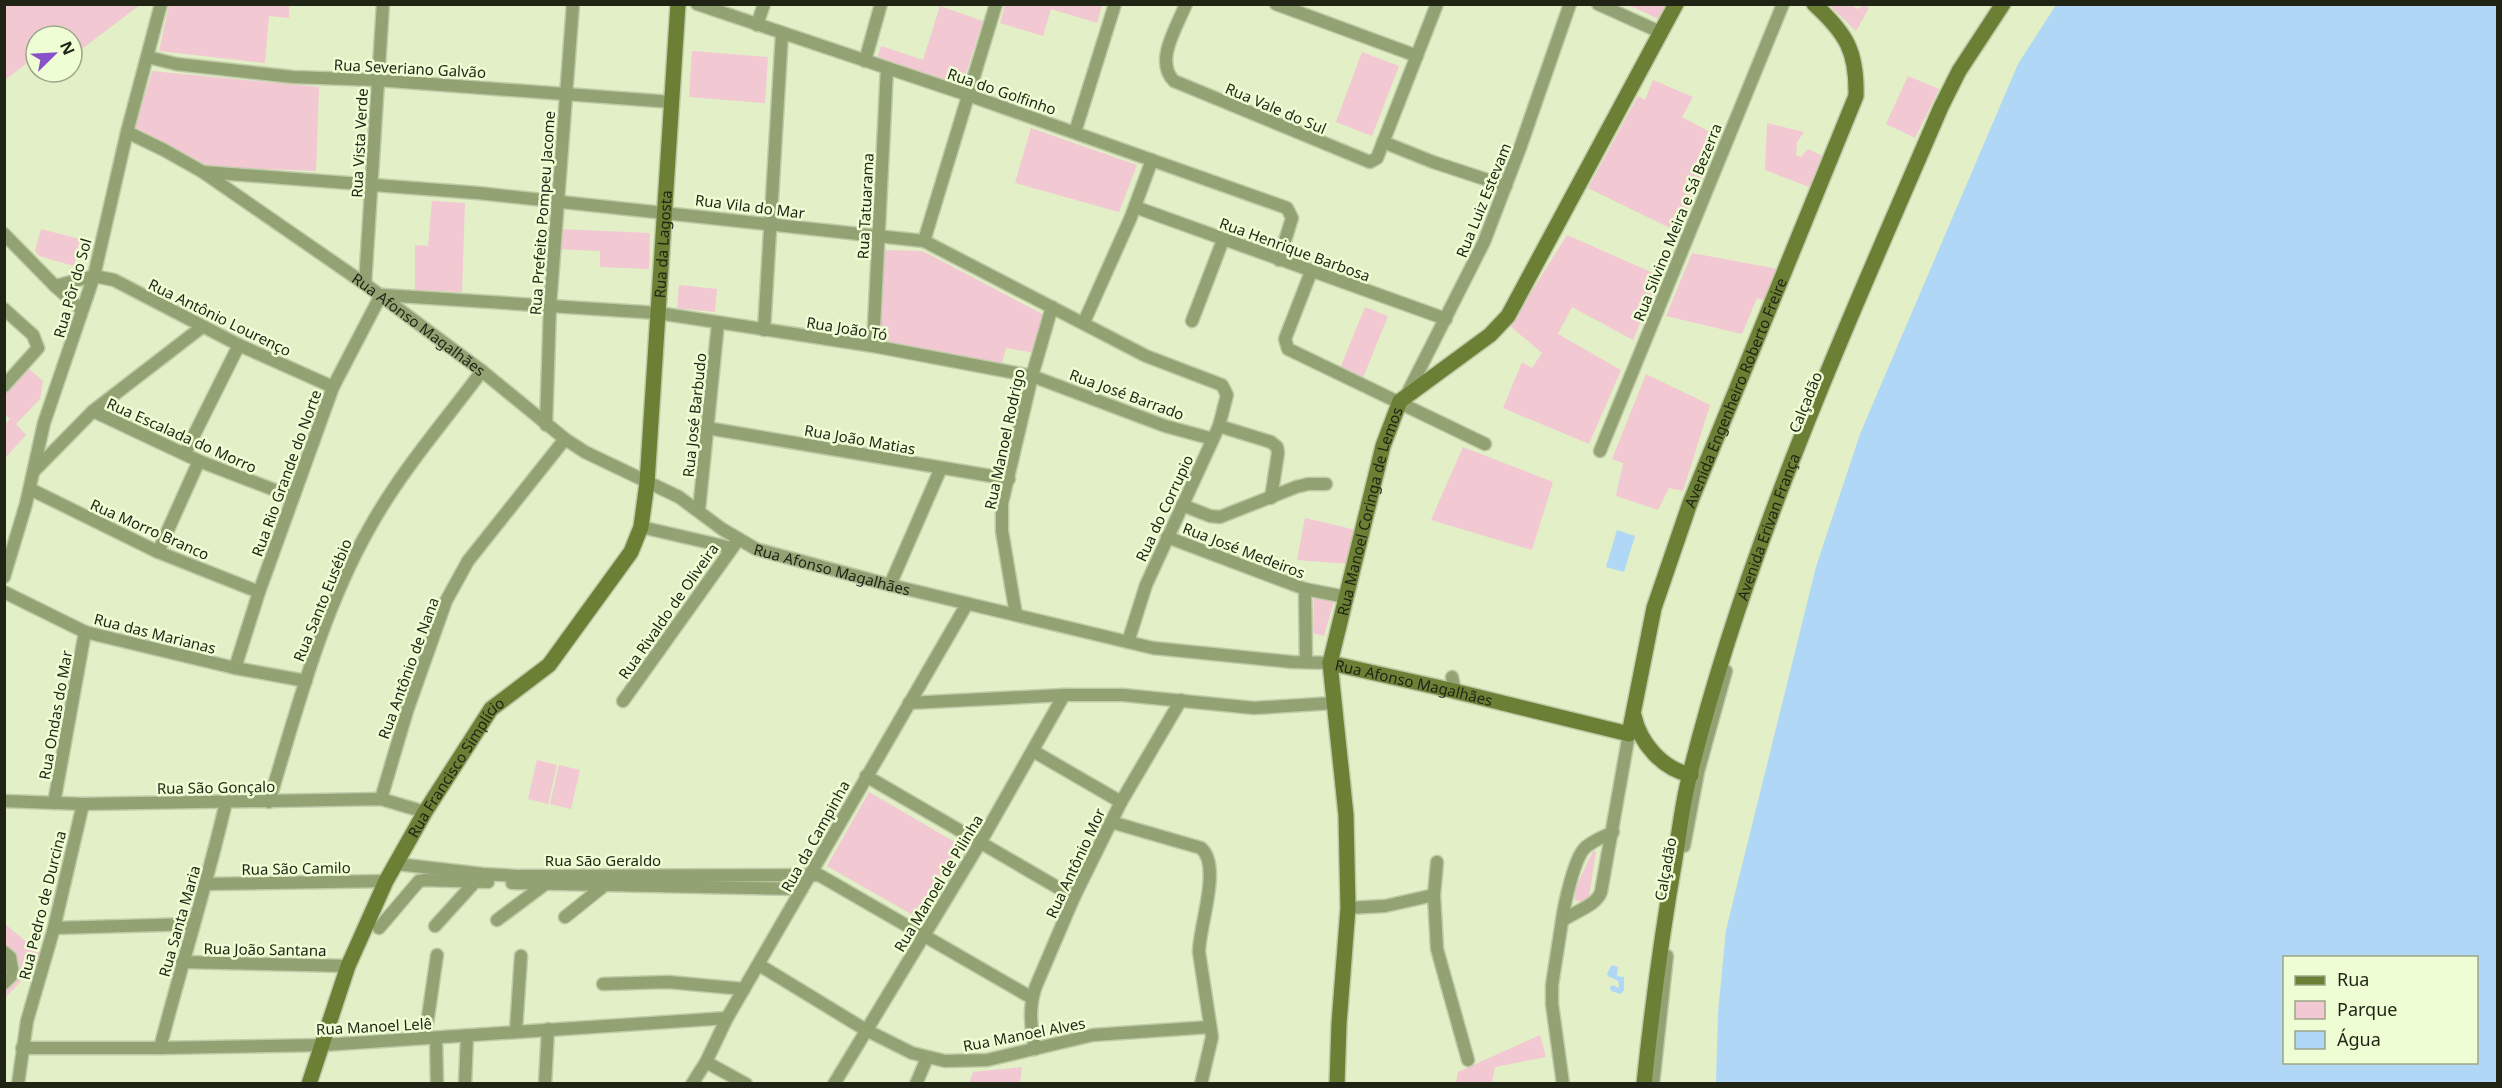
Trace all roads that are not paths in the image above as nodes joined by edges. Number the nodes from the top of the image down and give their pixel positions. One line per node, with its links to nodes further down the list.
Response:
1 (161, 4): 24 (street, Rua Pôr do Sol)
2 (383, 4): 27 (street, Rua Vista Verde)
3 (573, 4): 28 (street, Rua Prefeito Pompeu Jacome)
4 (678, 4): 30 (street, Rua da Lagosta)
5 (697, 4): 20 (street, Rua do Golfinho)
6 (764, 4): 20 (street)
7 (882, 4): 25 (street)
8 (996, 4): 29 (street)
9 (1116, 4): 32 (street)
10 (1186, 4): 33 (street, Rua Vale do Sul)
11 (1276, 4): 23 (street)
12 (1437, 4): 23 (street)
13 (1570, 4): 37 (street, Rua Luiz Estevam)
14 (1598, 4): 21 (street)
15 (1676, 4): 21 (street, Rua Manoel Coringa de Lemos)
16 (1783, 4): 78 (street, Rua Silvino Meira e Sá Bezerra)
17 (1814, 4): 114 (street, Avenida Engenheiro Roberto Freire)
18 (2003, 4): 117 (street, Avenida Erivan França)
19 (2011, 4): 187 (street, Calçadão)
20 (757, 25): 22 (street, Rua do Golfinho)
21 (1659, 32): 70 (street, Rua Manoel Coringa de Lemos)
22 (782, 33): 25 (street, Rua do Golfinho); 41 (street)
23 (1417, 56): 33 (street)
24 (148, 57): 27 (street, Rua Severiano Galvão); 31 (street, Rua Pôr do Sol)
25 (865, 61): 26 (street, Rua do Golfinho)
26 (886, 68): 29 (street, Rua do Golfinho); 43 (street, Rua Tatuarama)
27 (377, 80): 28 (street, Rua Severiano Galvão); 36 (street, Rua Vista Verde)
28 (566, 93): 30 (street, Rua Severiano Galvão); 38 (street, Rua Prefeito Pompeu Jacome)
29 (968, 95): 32 (street, Rua do Golfinho); 45 (street)
30 (672, 102): 40 (street, Rua da Lagosta)
31 (127, 132): 35 (street, Rua Afonso Magalhães); 48 (street, Rua Pôr do Sol)
32 (1075, 132): 34 (street, Rua do Golfinho)
33 (1383, 142): 37 (street)
34 (1152, 160): 39 (street); 46 (street, Rua do Golfinho)
35 (203, 172): 36 (street, Rua Vila do Mar); 49 (street, Rua Afonso Magalhães)
36 (371, 185): 38 (street, Rua Vila do Mar); 49 (street, Rua Vista Verde)
37 (1506, 186): 57 (street, Rua Luiz Estevam)
38 (558, 201): 40 (street, Rua Vila do Mar); 52 (street, Rua Prefeito Pompeu Jacome)
39 (1135, 207): 44 (street, Rua Henrique Barbosa); 59 (street)
40 (664, 212): 41 (street, Rua Vila do Mar); 56 (street, Rua da Lagosta)
41 (771, 224): 43 (street, Rua Vila do Mar); 62 (street)
42 (4, 234): 50 (street)
43 (879, 237): 45 (street, Rua Vila do Mar); 64 (street, Rua Tatuarama)
44 (1223, 240): 46 (street, Rua Henrique Barbosa); 58 (street)
45 (924, 241): 53 (street, Rua Vila do Mar)
46 (1279, 260): 47 (street, Rua Henrique Barbosa)
47 (1311, 272): 57 (street, Rua Henrique Barbosa); 70 (street)
48 (94, 276): 50 (street); 55 (street, Rua Pôr do Sol); 61 (street, Rua Antônio Lourenço)
49 (365, 284): 51 (street, Rua Afonso Magalhães)
50 (55, 286): 55 (street)
51 (381, 295): 52 (street, Rua João Tó); 65 (street, Rua Afonso Magalhães); 68 (street, Rua Rio Grande do Norte)
52 (550, 306): 56 (street, Rua João Tó); 72 (street, Rua Prefeito Pompeu Jacome)
53 (1052, 307): 59 (street, Rua Vila do Mar); 66 (street, Rua Manoel Rodrigo)
54 (4, 309): 67 (street)
55 (82, 310): 82 (street, Rua Pôr do Sol)
56 (658, 314): 60 (street, Rua João Tó); 84 (street, Rua da Lagosta)
57 (1446, 319): 70 (street, Rua Luiz Estevam)
58 (1192, 321)
59 (1084, 322): 69 (street, Rua Vila do Mar)
60 (718, 323): 62 (street, Rua João Tó); 74 (street, Rua José Barbudo)
61 (202, 327): 63 (street, Rua Antônio Lourenço); 71 (street)
62 (764, 330): 64 (street, Rua João Tó)
63 (239, 345): 68 (street, Rua Antônio Lourenço); 79 (street)
64 (873, 346): 66 (street, Rua João Tó)
65 (482, 371): 72 (street, Rua Afonso Magalhães); 108 (street, Rua Santo Eusébio)
66 (1032, 375): 76 (street, Rua José Barrado); 83 (street, Rua Manoel Rodrigo)
67 (4, 386)
68 (333, 387): 87 (street, Rua Rio Grande do Norte)
69 (1225, 388): 73 (street, Rua do Corrupio)
70 (1403, 400): 77 (street); 100 (street, Rua Manoel Coringa de Lemos)
71 (93, 411): 79 (street, Rua Escalada do Morro); 82 (street)
72 (546, 425): 75 (street, Rua Afonso Magalhães)
73 (1219, 426): 76 (street, Rua do Corrupio); 88 (street)
74 (707, 428): 81 (street, Rua João Matias); 90 (street, Rua José Barbudo)
75 (565, 439): 84 (street, Rua Afonso Magalhães); 119 (street, Rua Antônio de Nana)
76 (1213, 439): 89 (street, Rua do Corrupio)
77 (1485, 444)
78 (1600, 451)
79 (184, 453): 80 (street, Rua Escalada do Morro)
80 (199, 461): 87 (street, Rua Escalada do Morro); 94 (street)
81 (941, 468): 83 (street, Rua João Matias); 96 (street)
82 (34, 471): 86 (street, Rua Pôr do Sol)
83 (1009, 479): 102 (street, Rua Manoel Rodrigo)
84 (647, 483): 90 (street, Rua Afonso Magalhães); 91 (street, Rua Francisco Simplício)
85 (1326, 484): 88 (street)
86 (30, 489): 94 (street, Rua Morro Branco); 95 (street, Rua Pôr do Sol)
87 (293, 497): 99 (street, Rua Rio Grande do Norte)
88 (1271, 498): 89 (street)
89 (1182, 505): 92 (street, Rua do Corrupio)
90 (699, 510): 93 (street, Rua Afonso Magalhães)
91 (641, 527): 93 (street, Rua Afonso Magalhães); 126 (street, Rua Francisco Simplício)
92 (1167, 537): 97 (street, Rua José Medeiros); 104 (street, Rua do Corrupio)
93 (735, 544): 96 (street, Rua Afonso Magalhães); 111 (street, Rua Rivaldo de Oliveira)
94 (158, 552): 99 (street, Rua Morro Branco)
95 (4, 577)
96 (890, 585): 101 (street, Rua Afonso Magalhães)
97 (1305, 589): 100 (street, Rua José Medeiros); 105 (street)
98 (4, 592): 103 (street, Rua das Marianas)
99 (259, 592): 107 (street, Rua Rio Grande do Norte)
100 (1346, 597): 106 (street, Rua Manoel Coringa de Lemos)
101 (967, 604): 102 (street, Rua Afonso Magalhães); 112 (street, Rua da Campinha)
102 (1016, 615): 104 (street, Rua Afonso Magalhães)
103 (85, 632): 107 (street, Rua das Marianas); 124 (street, Rua Ondas do Mar)
104 (1128, 642): 105 (street, Rua Afonso Magalhães)
105 (1306, 663): 106 (street, Rua Afonso Magalhães)
106 (1330, 663): 113 (street, Rua Manoel Coringa de Lemos); 115 (street, Rua Afonso Magalhães)
107 (235, 668): 108 (street, Rua das Marianas)
108 (306, 681): 122 (street, Rua Santo Eusébio)
109 (1064, 695): 110 (street); 112 (street); 116 (street, Rua Manoel de Pilinha)
110 (1181, 700): 113 (street); 123 (street, Rua Antônio Mor)
111 (623, 701)
112 (909, 703): 118 (street, Rua da Campinha)
113 (1334, 703): 141 (street, Rua Manoel Coringa de Lemos)
114 (1633, 714): 115 (street); 117 (street)
115 (1629, 734): 128 (street)
116 (1033, 751): 123 (street); 129 (street, Rua Manoel de Pilinha)
117 (1691, 775): 186 (street, Avenida Erivan França)
118 (866, 776): 129 (street); 132 (street, Rua da Campinha)
119 (381, 799): 122 (street, Rua São Gonçalo); 126 (street, Rua São Gonçalo)
120 (4, 801): 124 (street, Rua São Gonçalo)
121 (226, 802): 122 (street, Rua São Gonçalo); 125 (street, Rua São Gonçalo); 135 (street, Rua Santa Maria)
122 (269, 802)
123 (1120, 802): 127 (street, Rua Antônio Mor)
124 (54, 803): 125 (street, Rua São Gonçalo)
125 (83, 804): 147 (street, Rua Pedro de Durcina)
126 (425, 812): 131 (street, Rua Francisco Simplício)
127 (1111, 822): 140 (street, Rua Antônio Mor); 161 (street)
128 (1613, 832): 144 (street); 144 (street)
129 (980, 843): 140 (street); 149 (street, Rua Manoel de Pilinha)
130 (1437, 862): 139 (street)
131 (397, 864): 132 (street, Rua São Geraldo); 133 (street, Rua Francisco Simplício)
132 (810, 874): 138 (street, Rua da Campinha); 149 (street)
133 (386, 881): 135 (street, Rua São Camilo); 155 (street, Rua Francisco Simplício)
134 (474, 882): 136 (street, Rua São Geraldo); 146 (street); 148 (street, Rua São Geraldo)
135 (207, 884): 145 (street, Rua Santa Maria)
136 (544, 885): 137 (street, Rua São Geraldo); 143 (street)
137 (605, 885): 138 (street, Rua São Geraldo); 142 (street)
138 (802, 889): 154 (street, Rua da Campinha)
139 (1434, 895): 141 (street); 172 (street)
140 (1074, 897): 159 (street, Rua Antônio Mor)
141 (1348, 908): 174 (street, Rua Manoel Coringa de Lemos)
142 (565, 917)
143 (497, 920)
144 (1562, 921): 185 (street)
145 (193, 924): 147 (street); 153 (street, Rua Santa Maria)
146 (435, 926)
147 (54, 928): 168 (street, Rua Pedro de Durcina)
148 (379, 928)
149 (924, 935): 159 (street); 164 (street, Rua Manoel de Pilinha)
150 (4, 952): 156 (street)
151 (437, 955): 166 (street)
152 (521, 956): 163 (street)
153 (182, 962): 155 (street, Rua João Santana); 169 (street, Rua Santa Maria)
154 (759, 965): 158 (street, Rua da Campinha); 164 (street, Rua Manoel Alves)
155 (348, 966): 167 (street, Rua Francisco Simplício)
156 (4, 983)
157 (603, 984): 158 (street)
158 (744, 989): 160 (street, Rua da Campinha)
159 (1032, 998): 170 (street, Rua Antônio Mor)
160 (727, 1018): 162 (street, Rua Manoel Lelê); 173 (street, Rua da Campinha)
161 (1210, 1027): 170 (street, Rua Manoel Alves); 184 (street)
162 (548, 1029): 163 (street, Rua Manoel Lelê); 179 (street)
163 (516, 1030): 165 (street, Rua Manoel Lelê)
164 (866, 1030): 171 (street, Rua Manoel Alves); 182 (street, Rua Manoel de Pilinha)
165 (467, 1036): 166 (street, Rua Manoel Lelê); 178 (street)
166 (431, 1038): 167 (street, Rua Manoel Lelê); 177 (street)
167 (323, 1045): 169 (street, Rua Manoel Lelê); 176 (street, Rua Francisco Simplício)
168 (22, 1048): 169 (street, Rua Manoel Lelê); 175 (street, Rua Pedro de Durcina)
169 (160, 1048)
170 (1035, 1049): 171 (street, Rua Manoel Alves)
171 (927, 1058): 183 (street)
172 (1468, 1060)
173 (706, 1062): 180 (street, Rua da Campinha); 181 (street)
174 (1335, 1080)
175 (18, 1083)
176 (309, 1083)
177 (437, 1083)
178 (465, 1083)
179 (545, 1083)
180 (692, 1083)
181 (746, 1083)
182 (834, 1083)
183 (916, 1083)
184 (1201, 1083)
185 (1563, 1083)
186 (1644, 1083)
187 (1653, 1083)

